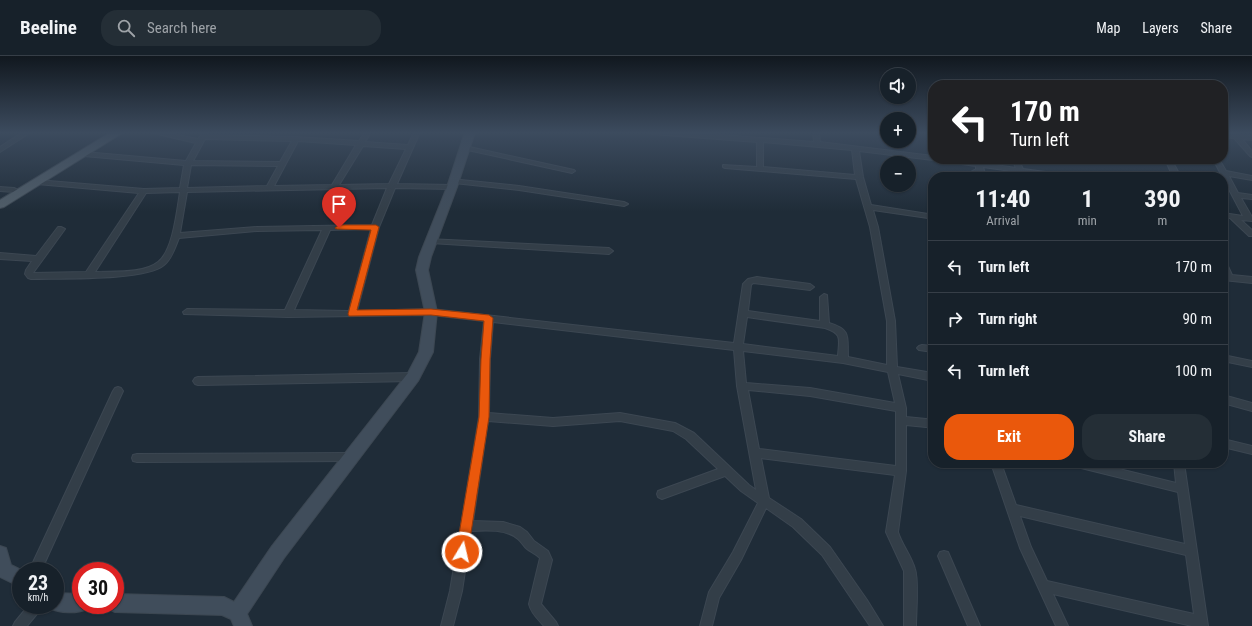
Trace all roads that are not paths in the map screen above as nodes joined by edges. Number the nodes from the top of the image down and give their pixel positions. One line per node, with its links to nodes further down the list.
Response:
1 (66, 159): 31 (main road)
2 (76, 159): 24 (main road)
3 (137, 159): 12 (street)
4 (191, 159): 12 (street)
5 (286, 159): 13 (street)
6 (352, 159): 27 (street)
7 (405, 159): 26 (street)
8 (461, 159): 25 (street)
9 (518, 159): 18 (street)
10 (760, 159): 17 (street)
11 (856, 159): 21 (street)
12 (188, 163): 13 (street); 29 (street)
13 (283, 164): 30 (street)
14 (961, 164): 16 (street)
15 (725, 166): 17 (street)
16 (979, 168): 19 (street)
17 (760, 169): 21 (street)
18 (572, 171)
19 (1013, 172)
20 (1228, 174): 22 (street)
21 (859, 177): 38 (street)
22 (1252, 178)
23 (1228, 180): 33 (street)
24 (38, 182): 32 (street); 37 (main road)
25 (453, 184): 26 (street); 36 (street); 48 (street)
26 (392, 186): 27 (street); 43 (street)
27 (334, 187): 30 (street)
28 (0, 189): 31 (street)
29 (184, 189): 30 (street); 32 (street); 47 (street)
30 (269, 189)
31 (14, 190): 35 (main road)
32 (144, 190): 52 (street)
33 (1236, 195): 34 (street); 42 (street)
34 (1252, 197)
35 (0, 198)
36 (624, 204)
37 (0, 205)
38 (868, 207): 39 (street); 70 (street)
39 (928, 216)
40 (1228, 216): 41 (street)
41 (1233, 217): 42 (street); 46 (street)
42 (1251, 219)
43 (376, 227): 44 (street); 61 (street)
44 (327, 228): 47 (street); 60 (street)
45 (61, 229): 51 (street)
46 (1252, 234)
47 (176, 236): 52 (street)
48 (431, 241): 49 (street); 58 (street)
49 (609, 250)
50 (0, 256): 51 (street)
51 (38, 259): 52 (street)
52 (89, 274)
53 (1228, 277): 54 (street)
54 (1252, 280)
55 (810, 287): 59 (street)
56 (824, 297): 63 (street)
57 (187, 312): 60 (street)
58 (431, 312): 61 (street); 62 (street); 72 (street)
59 (743, 313): 63 (street); 64 (street)
60 (288, 314): 61 (street)
61 (352, 314)
62 (489, 318): 64 (street); 79 (street)
63 (825, 326): 68 (street)
64 (738, 347): 68 (street); 74 (street)
65 (922, 348): 66 (street)
66 (928, 349)
67 (1228, 359): 69 (street)
68 (843, 360): 70 (street)
69 (1252, 364)
70 (892, 369): 71 (street); 78 (street)
71 (928, 376)
72 (414, 377): 73 (street); 85 (street)
73 (198, 381)
74 (742, 386): 78 (street); 84 (street)
75 (118, 391): 99 (street)
76 (1228, 400): 77 (street)
77 (1252, 406)
78 (901, 408): 80 (street)
79 (484, 417): 90 (street); 96 (street)
80 (901, 420): 81 (street); 91 (street)
81 (928, 423)
82 (1228, 444): 83 (street)
83 (1252, 450)
84 (755, 453): 91 (street); 94 (street)
85 (353, 457): 86 (street); 105 (street)
86 (137, 458)
87 (998, 468): 95 (street)
88 (1097, 468): 92 (street)
89 (1180, 468): 92 (street)
90 (727, 471): 93 (street); 94 (street)
91 (901, 471): 112 (street)
92 (1183, 490): 97 (street)
93 (662, 494)
94 (764, 501): 110 (street); 111 (street)
95 (1012, 509): 97 (street); 102 (street)
96 (466, 526): 108 (street); 109 (street)
97 (1191, 551): 106 (street)
98 (944, 556): 113 (street)
99 (39, 562)
100 (1, 564): 101 (street)
101 (12, 572)
102 (1044, 586): 106 (street); 114 (street)
103 (124, 604): 105 (street)
104 (29, 614): 107 (street)
105 (240, 619)
106 (1202, 624)
107 (19, 626)
108 (447, 626)
109 (552, 626)
110 (706, 626)
111 (877, 626)
112 (910, 626)
113 (974, 626)
114 (1062, 626)

